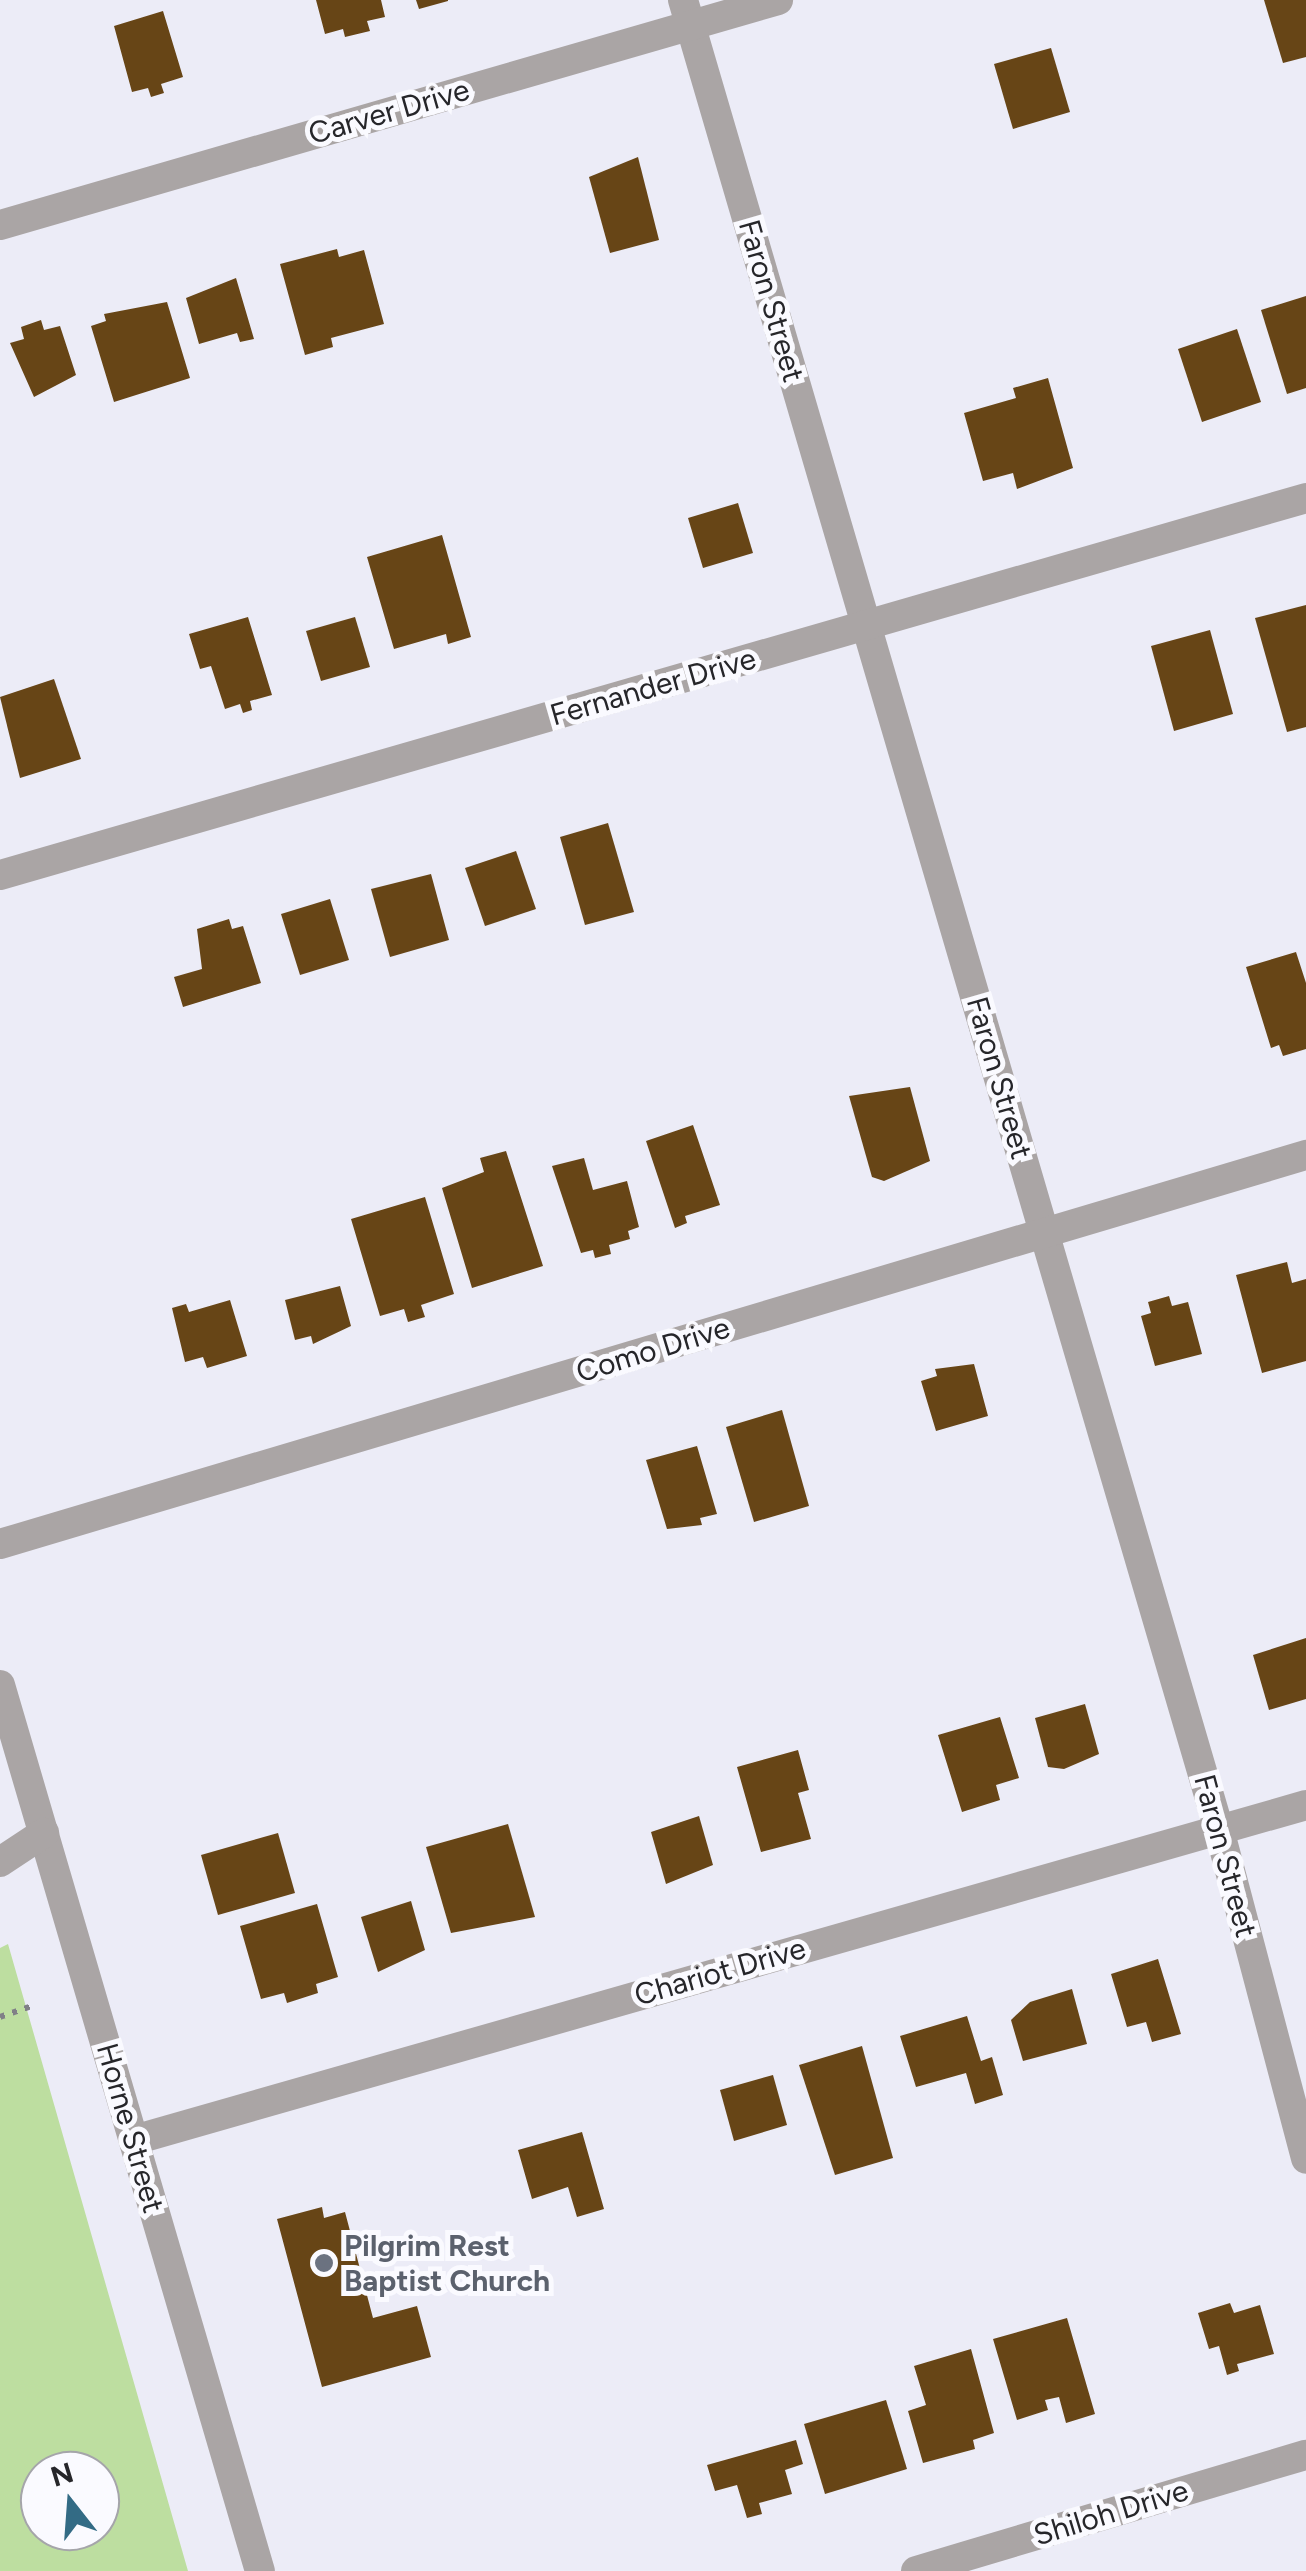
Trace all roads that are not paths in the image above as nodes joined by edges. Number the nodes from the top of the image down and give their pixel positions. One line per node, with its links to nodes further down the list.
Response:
1 (778, 0): 2 (street, Carver Drive)
2 (687, 13): 3 (street, Carver Drive); 5 (street, Faron Street)
3 (0, 225)
4 (1306, 498): 5 (street, Fernander Drive)
5 (866, 625): 6 (street, Fernander Drive); 8 (street, Faron Street)
6 (0, 876)
7 (1306, 1156): 8 (street, Como Drive)
8 (1044, 1234): 9 (street, Como Drive); 12 (street, Faron Street)
9 (0, 1544)
10 (2, 1700): 13 (street, Horne Street)
11 (1306, 1804): 12 (street, Chariot Drive)
12 (1219, 1830): 15 (street, Chariot Drive); 16 (street, Faron Street)
13 (44, 1832): 14 (street); 15 (street, Horne Street)
14 (0, 1862)
15 (134, 2140): 18 (street, Horne Street)
16 (1306, 2158)
17 (1306, 2456): 19 (street, Shiloh Drive)
18 (260, 2571)
19 (916, 2571)

